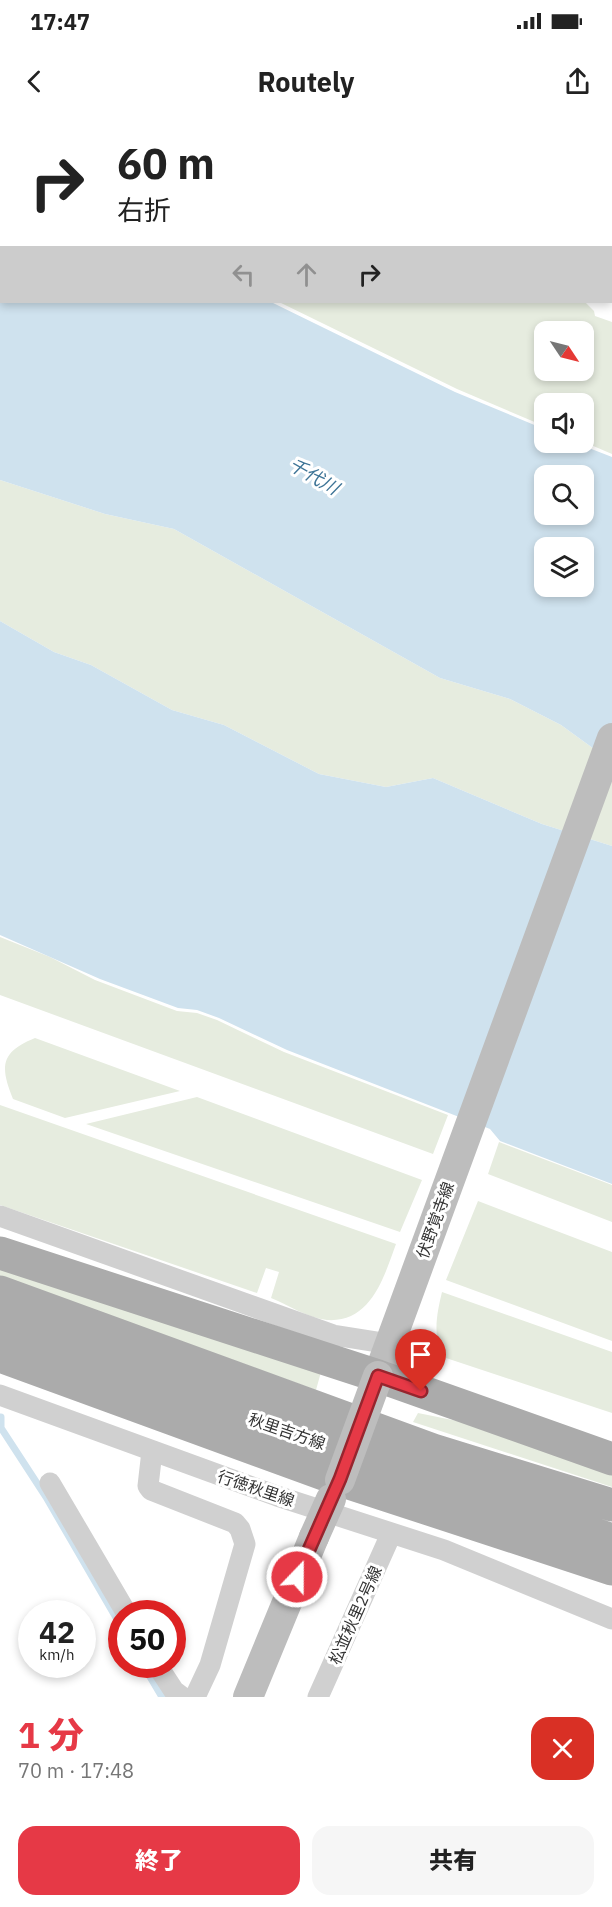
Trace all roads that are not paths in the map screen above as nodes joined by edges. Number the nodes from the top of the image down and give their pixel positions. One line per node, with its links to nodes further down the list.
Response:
1 (612, 738): 6 (main road, 伏野覚寺線)
2 (0, 1216): 6 (street)
3 (0, 1252): 8 (main road)
4 (0, 1292): 14 (main road, 秋里吉方線)
5 (0, 1326): 16 (main road, 秋里吉方線)
6 (390, 1344): 8 (main road, 伏野覚寺線)
7 (0, 1356): 13 (main road)
8 (378, 1376): 11 (main road); 13 (main road, 伏野覚寺線, bridge)
9 (0, 1395): 10 (street, 行徳秋里線)
10 (152, 1451): 15 (street, 行徳秋里線); 22 (street)
11 (612, 1459)
12 (50, 1483): 18 (street)
13 (336, 1489): 17 (main road); 23 (main road, 伏野覚寺線, bridge)
14 (612, 1505)
15 (391, 1534): 19 (street, 行徳秋里線); 24 (street, 松並秋里2号線)
16 (612, 1540)
17 (612, 1569)
18 (119, 1600)
19 (612, 1619)
20 (166, 1678): 21 (street)
21 (182, 1697)
22 (195, 1697)
23 (248, 1697)
24 (318, 1697)

